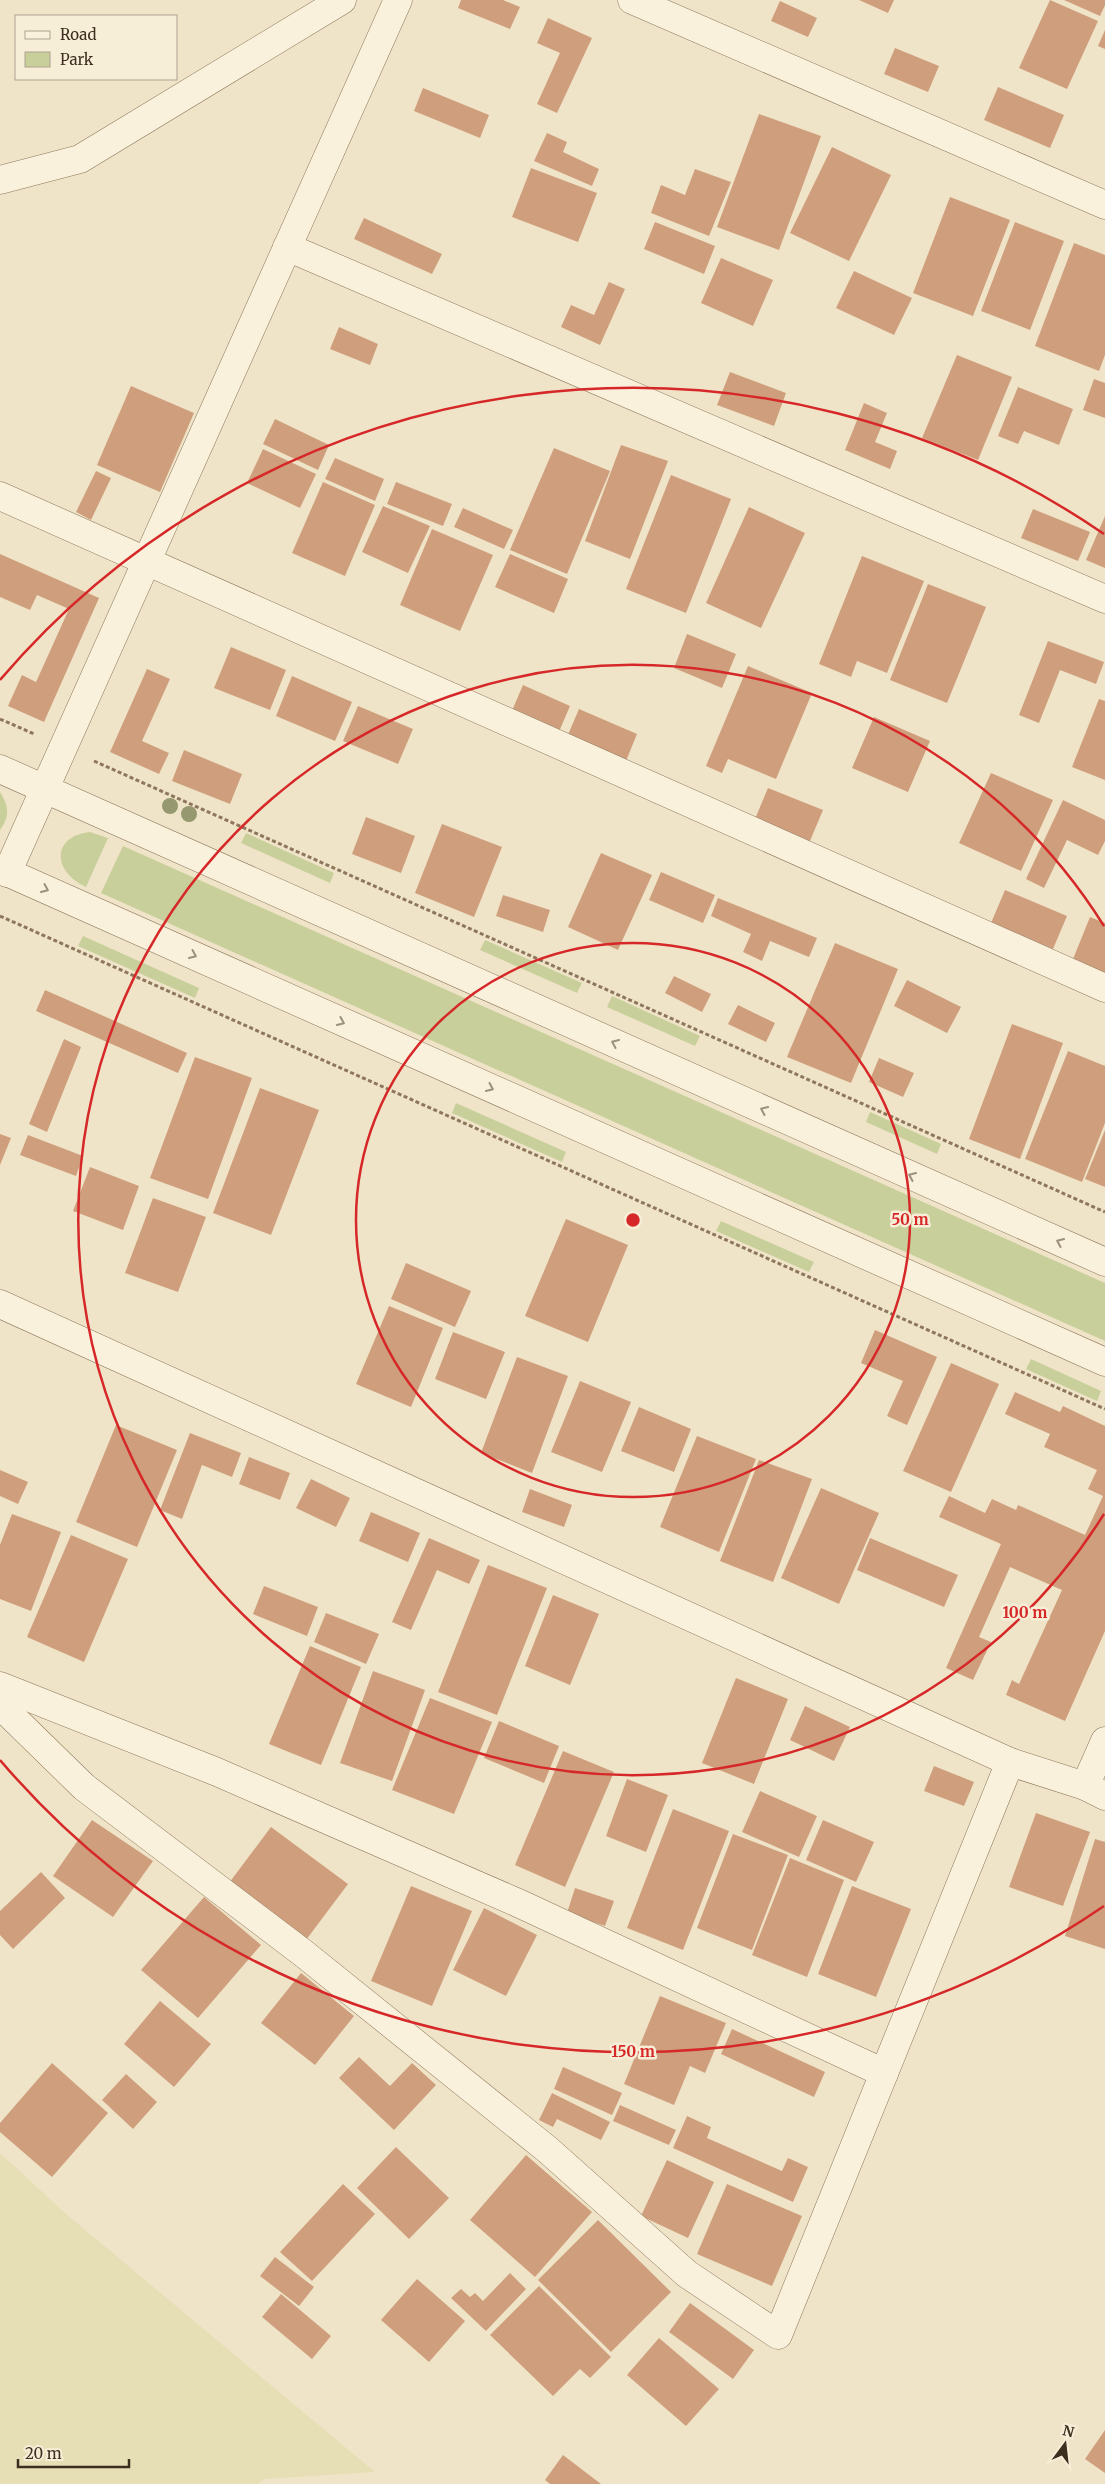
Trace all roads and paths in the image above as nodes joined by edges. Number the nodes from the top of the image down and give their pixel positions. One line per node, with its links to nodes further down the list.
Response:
1 (342, 0): 4 (street)
2 (398, 0): 6 (street)
3 (632, 0): 5 (street)
4 (0, 180)
5 (1105, 206)
6 (287, 247): 8 (street); 9 (street)
7 (0, 496): 8 (street)
8 (147, 561): 11 (street); 16 (street)
9 (1105, 599)
10 (0, 719): 11 (path)
11 (64, 748): 13 (street); 17 (path)
12 (0, 769): 13 (street)
13 (45, 789): 14 (street); 18 (street, one-way to 13)
14 (4, 871): 20 (street, one-way to 20)
15 (0, 916): 21 (path)
16 (1105, 988)
17 (1105, 1212)
18 (1105, 1262)
19 (0, 1304): 25 (street)
20 (1105, 1362)
21 (1105, 1409)
22 (0, 1686): 27 (street)
23 (0, 1705): 27 (street)
24 (1105, 1741): 26 (street)
25 (1010, 1762): 26 (street); 27 (street)
26 (1095, 1791)
27 (884, 2074)

